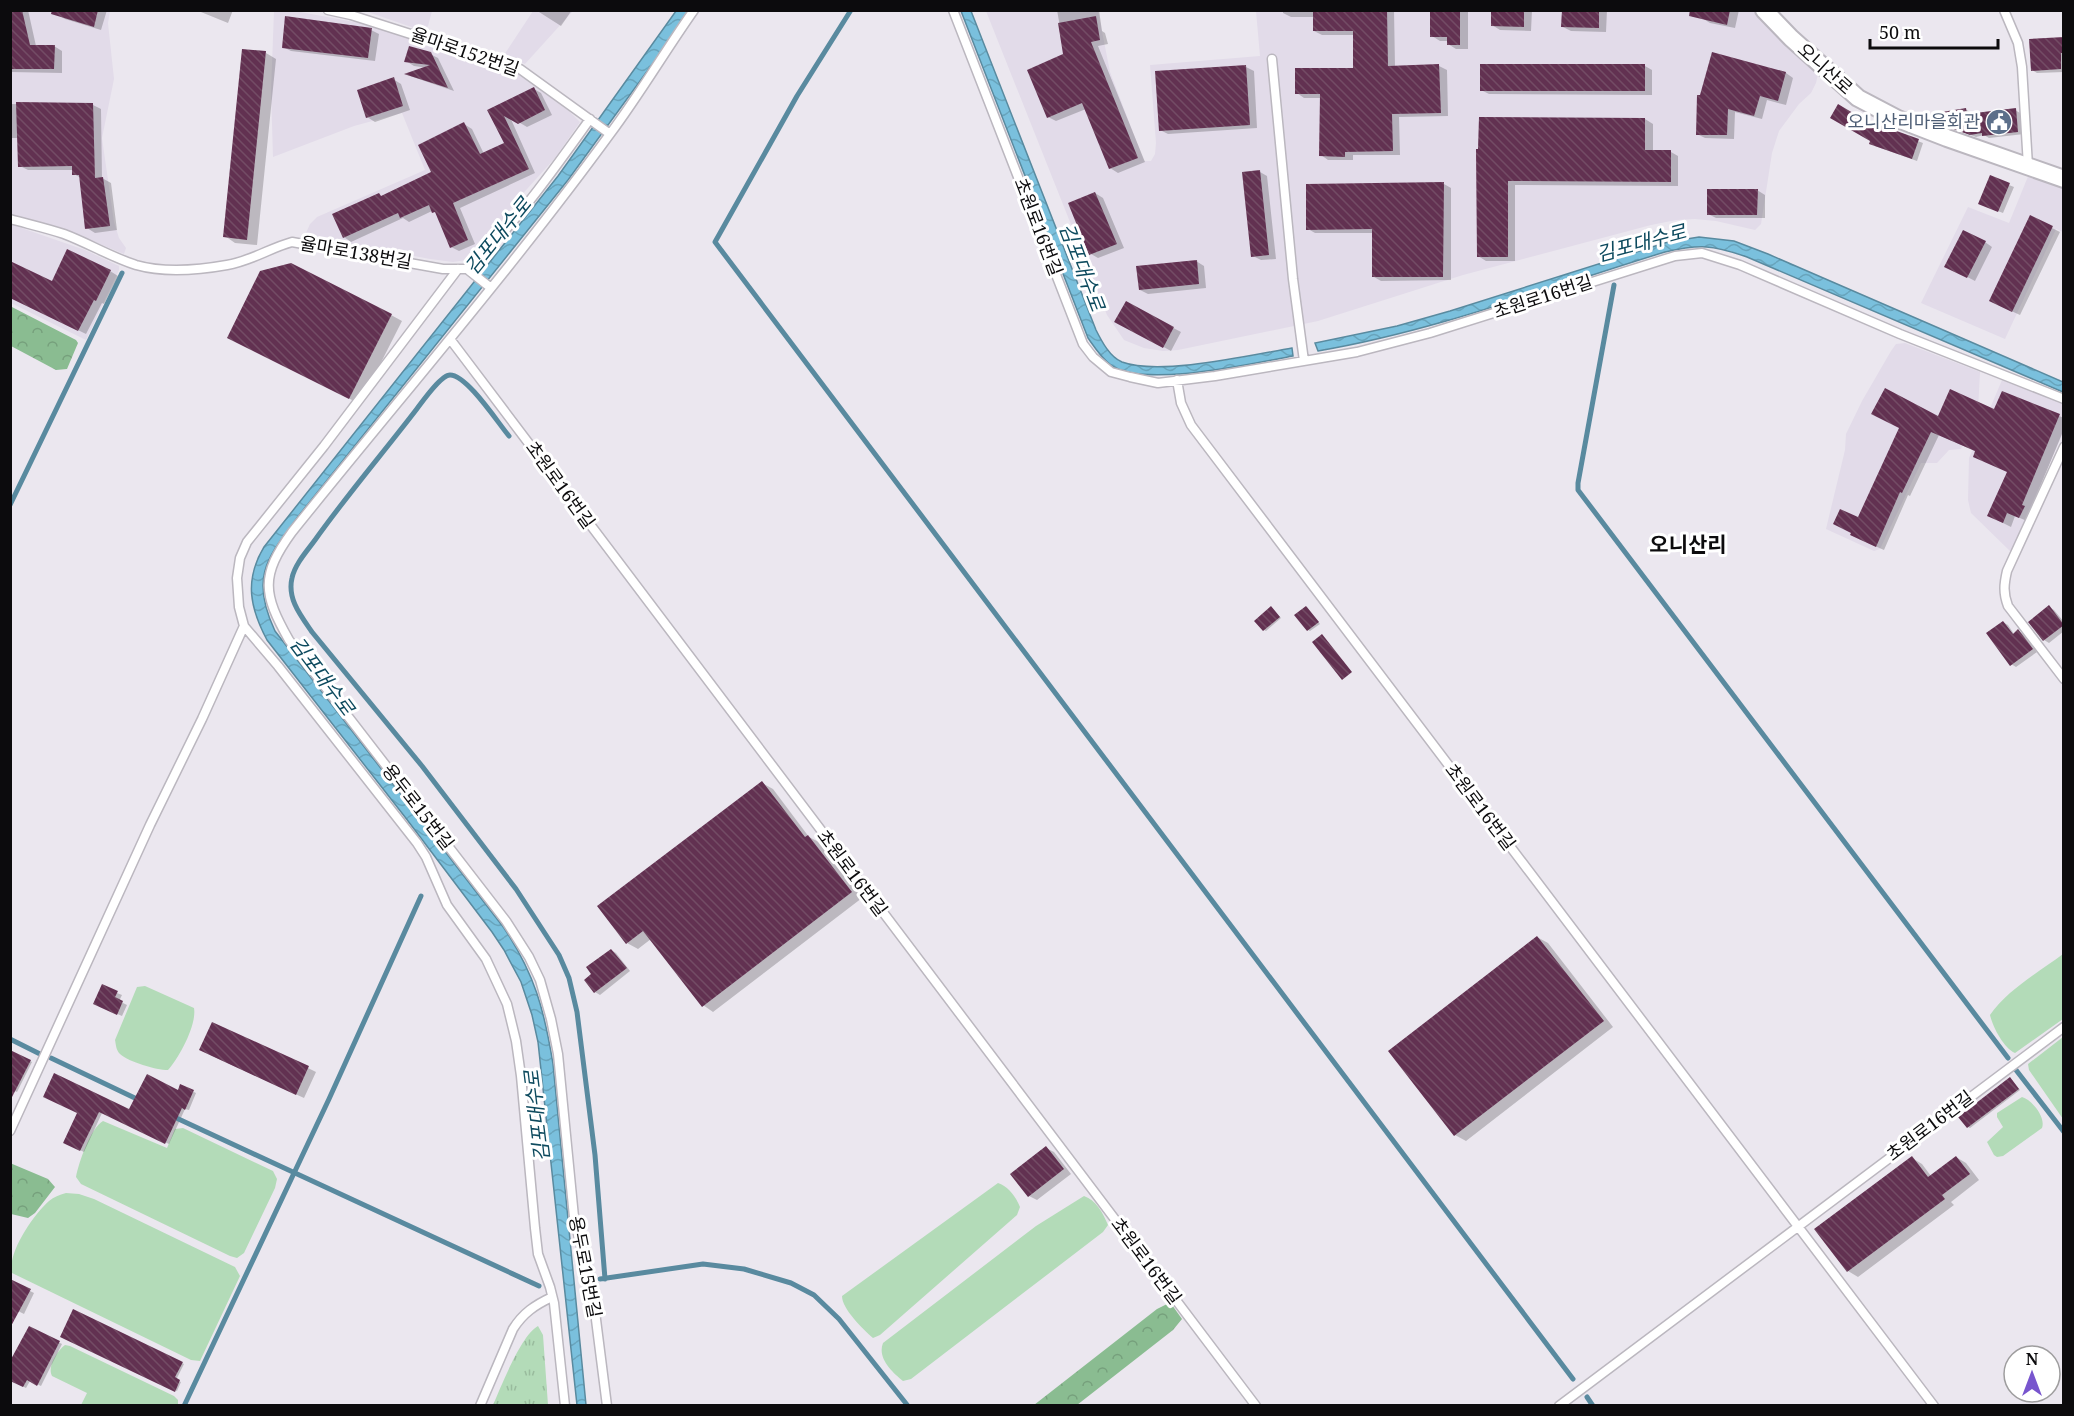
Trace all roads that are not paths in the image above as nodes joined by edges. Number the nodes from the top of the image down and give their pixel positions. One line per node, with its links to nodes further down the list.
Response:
1 (328, 10): 6 (lane, 율마로152번길)
2 (694, 10): 9 (lane)
3 (953, 10): 18 (lane, 초원로16번길)
4 (1764, 10): 10 (street, 오니산로)
5 (2004, 10): 10 (lane)
6 (351, 13): 8 (lane, 율마로152번길)
7 (1272, 59): 17 (lane)
8 (590, 119): 9 (lane, 율마로152번길); 14 (lane)
9 (610, 134): 15 (lane)
10 (2028, 166): 11 (street, 오니산로)
11 (2064, 179)
12 (10, 219): 13 (lane, 율마로138번길)
13 (458, 269): 14 (lane, 율마로138번길); 21 (lane)
14 (467, 269): 15 (lane)
15 (491, 288): 16 (lane, 용두로15번길)
16 (450, 339): 29 (lane, 용두로15번길); 30 (lane, 초원로16번길)
17 (1304, 361): 18 (lane, 초원로16번길); 19 (lane, 초원로16번길)
18 (1177, 380): 25 (lane, 초원로16번길)
19 (2064, 399)
20 (2064, 447): 22 (lane)
21 (244, 626): 24 (lane); 26 (lane)
22 (2064, 679)
23 (2064, 1027): 25 (lane, 초원로16번길)
24 (10, 1131)
25 (1797, 1226): 31 (lane, 초원로16번길); 32 (lane)
26 (552, 1297): 27 (lane); 28 (lane)
27 (480, 1406)
28 (565, 1406)
29 (607, 1406)
30 (1256, 1406)
31 (1559, 1406)
32 (1934, 1406)

